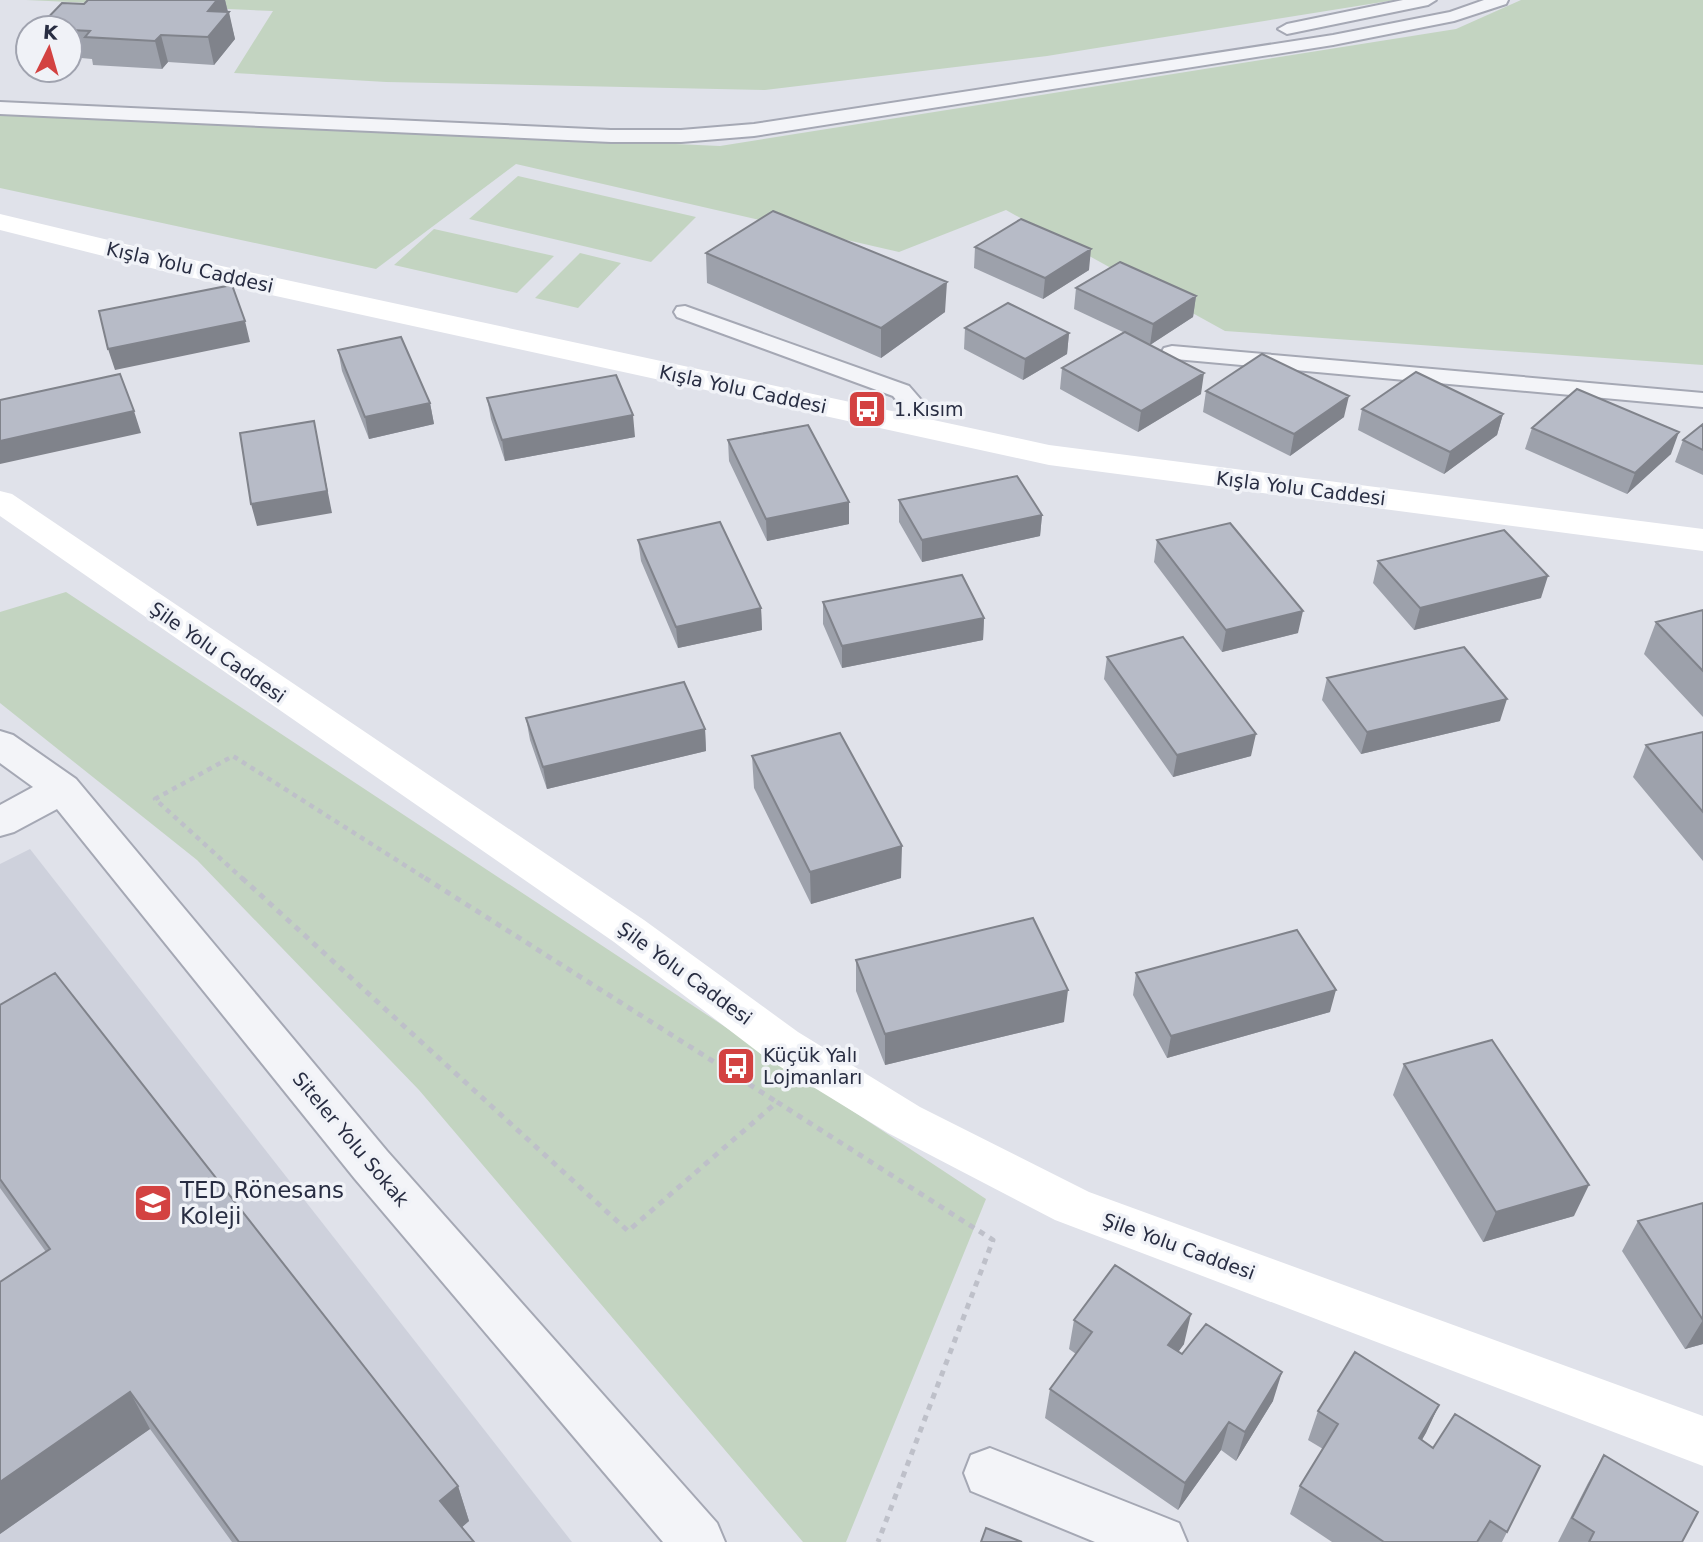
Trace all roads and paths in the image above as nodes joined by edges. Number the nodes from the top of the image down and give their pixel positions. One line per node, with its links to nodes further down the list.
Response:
1 (1428, 0): 3 (lane)
2 (1500, 0): 10 (lane)
3 (1043, 66)
4 (0, 90): 5 (lane)
5 (230, 100): 6 (lane); 9 (lane)
6 (312, 104)
7 (0, 108): 9 (lane)
8 (514, 113): 10 (lane)
9 (218, 118): 10 (lane)
10 (505, 131)
11 (0, 222): 15 (street, Kışla Yolu Caddesi)
12 (685, 313): 15 (lane)
13 (1172, 353): 14 (lane)
14 (1703, 400)
15 (915, 426): 17 (street, Kışla Yolu Caddesi)
16 (0, 501): 22 (street, Şile Yolu Caddesi)
17 (1703, 540)
18 (0, 744): 19 (street, Siteler Yolu Sokak)
19 (62, 789): 20 (street); 24 (street, Siteler Yolu Sokak)
20 (0, 822)
21 (777, 1102): 21 (path); 25 (path)
22 (1703, 1441)
23 (990, 1473): 26 (street)
24 (698, 1542)
25 (878, 1542)
26 (1160, 1542)

